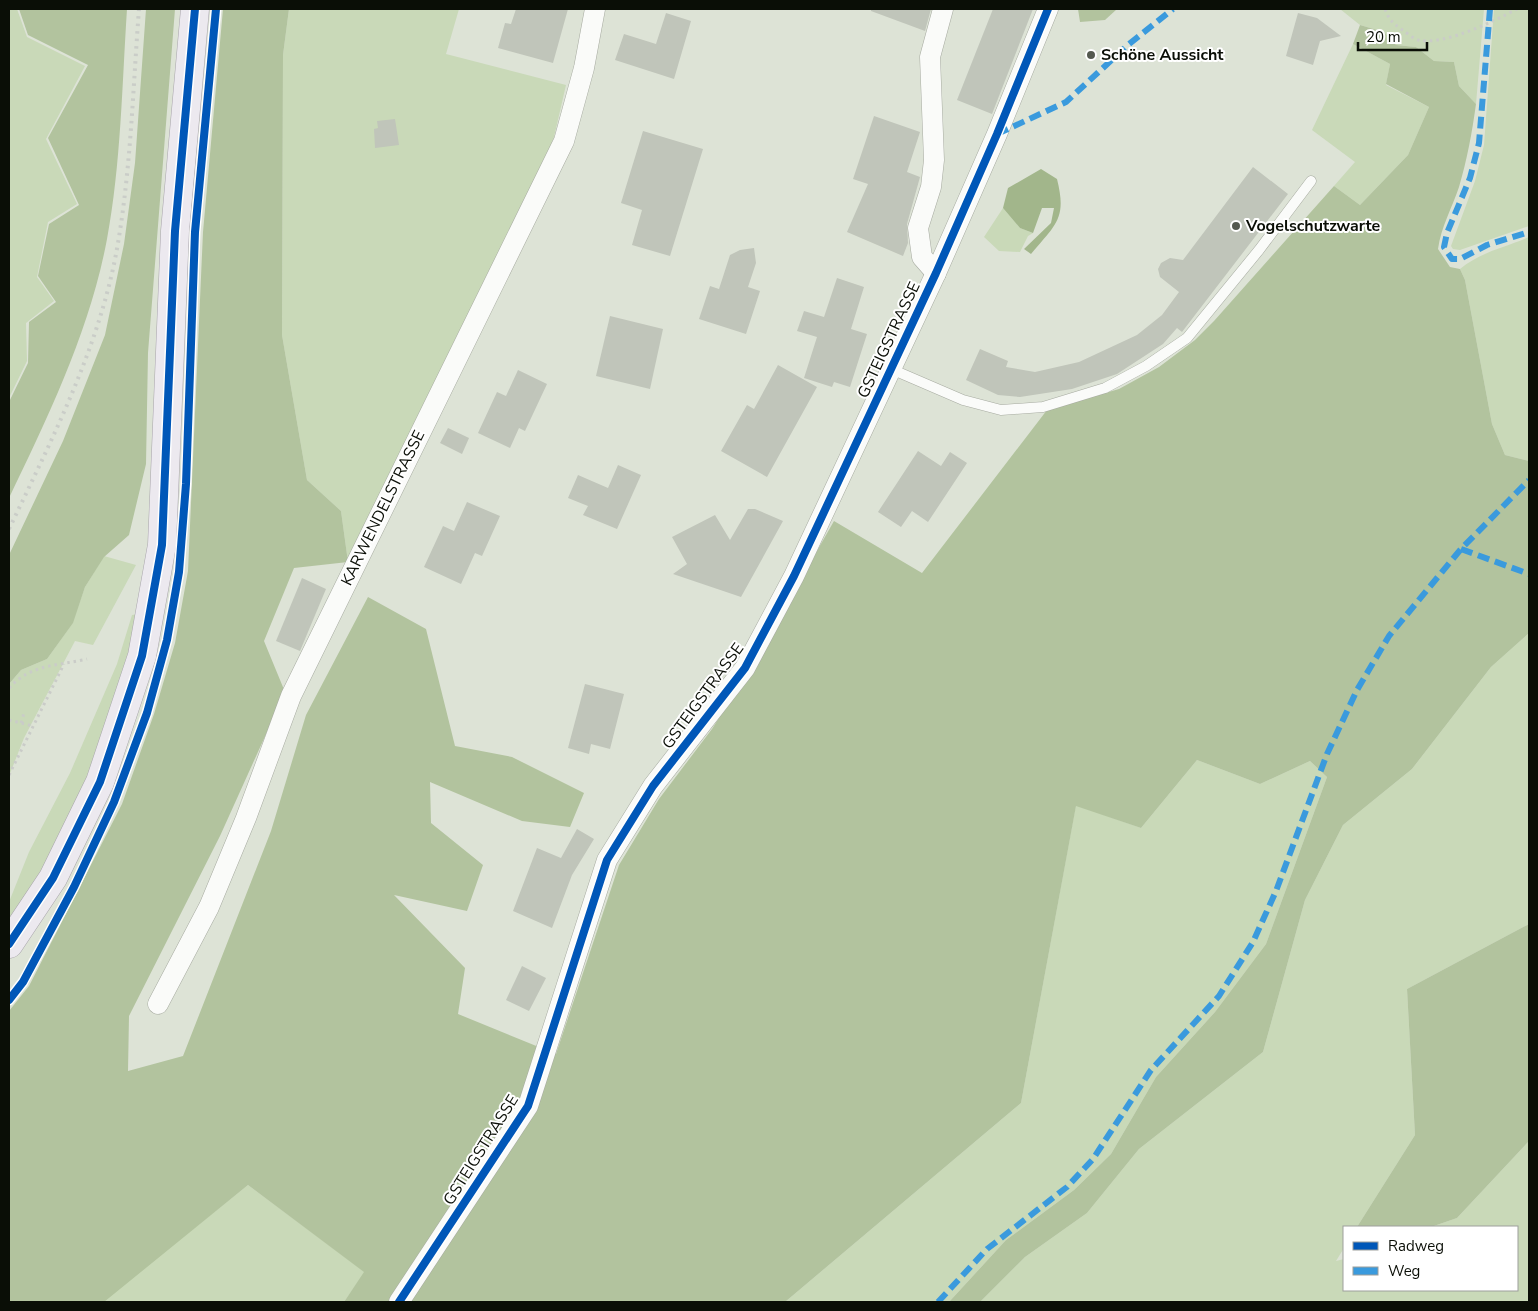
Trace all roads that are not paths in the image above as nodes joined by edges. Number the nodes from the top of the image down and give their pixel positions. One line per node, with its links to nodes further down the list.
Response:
1 (195, 9): 8 (main road)
2 (595, 9): 9 (street, KARWENDELSTRASSE)
3 (943, 9): 6 (street, GSTEIGSTRASSE)
4 (1048, 9): 6 (street, GSTEIGSTRASSE)
5 (1311, 181): 7 (lane)
6 (936, 273): 7 (street, GSTEIGSTRASSE)
7 (891, 369): 10 (street, GSTEIGSTRASSE)
8 (9, 944)
9 (158, 1004)
10 (399, 1302)

